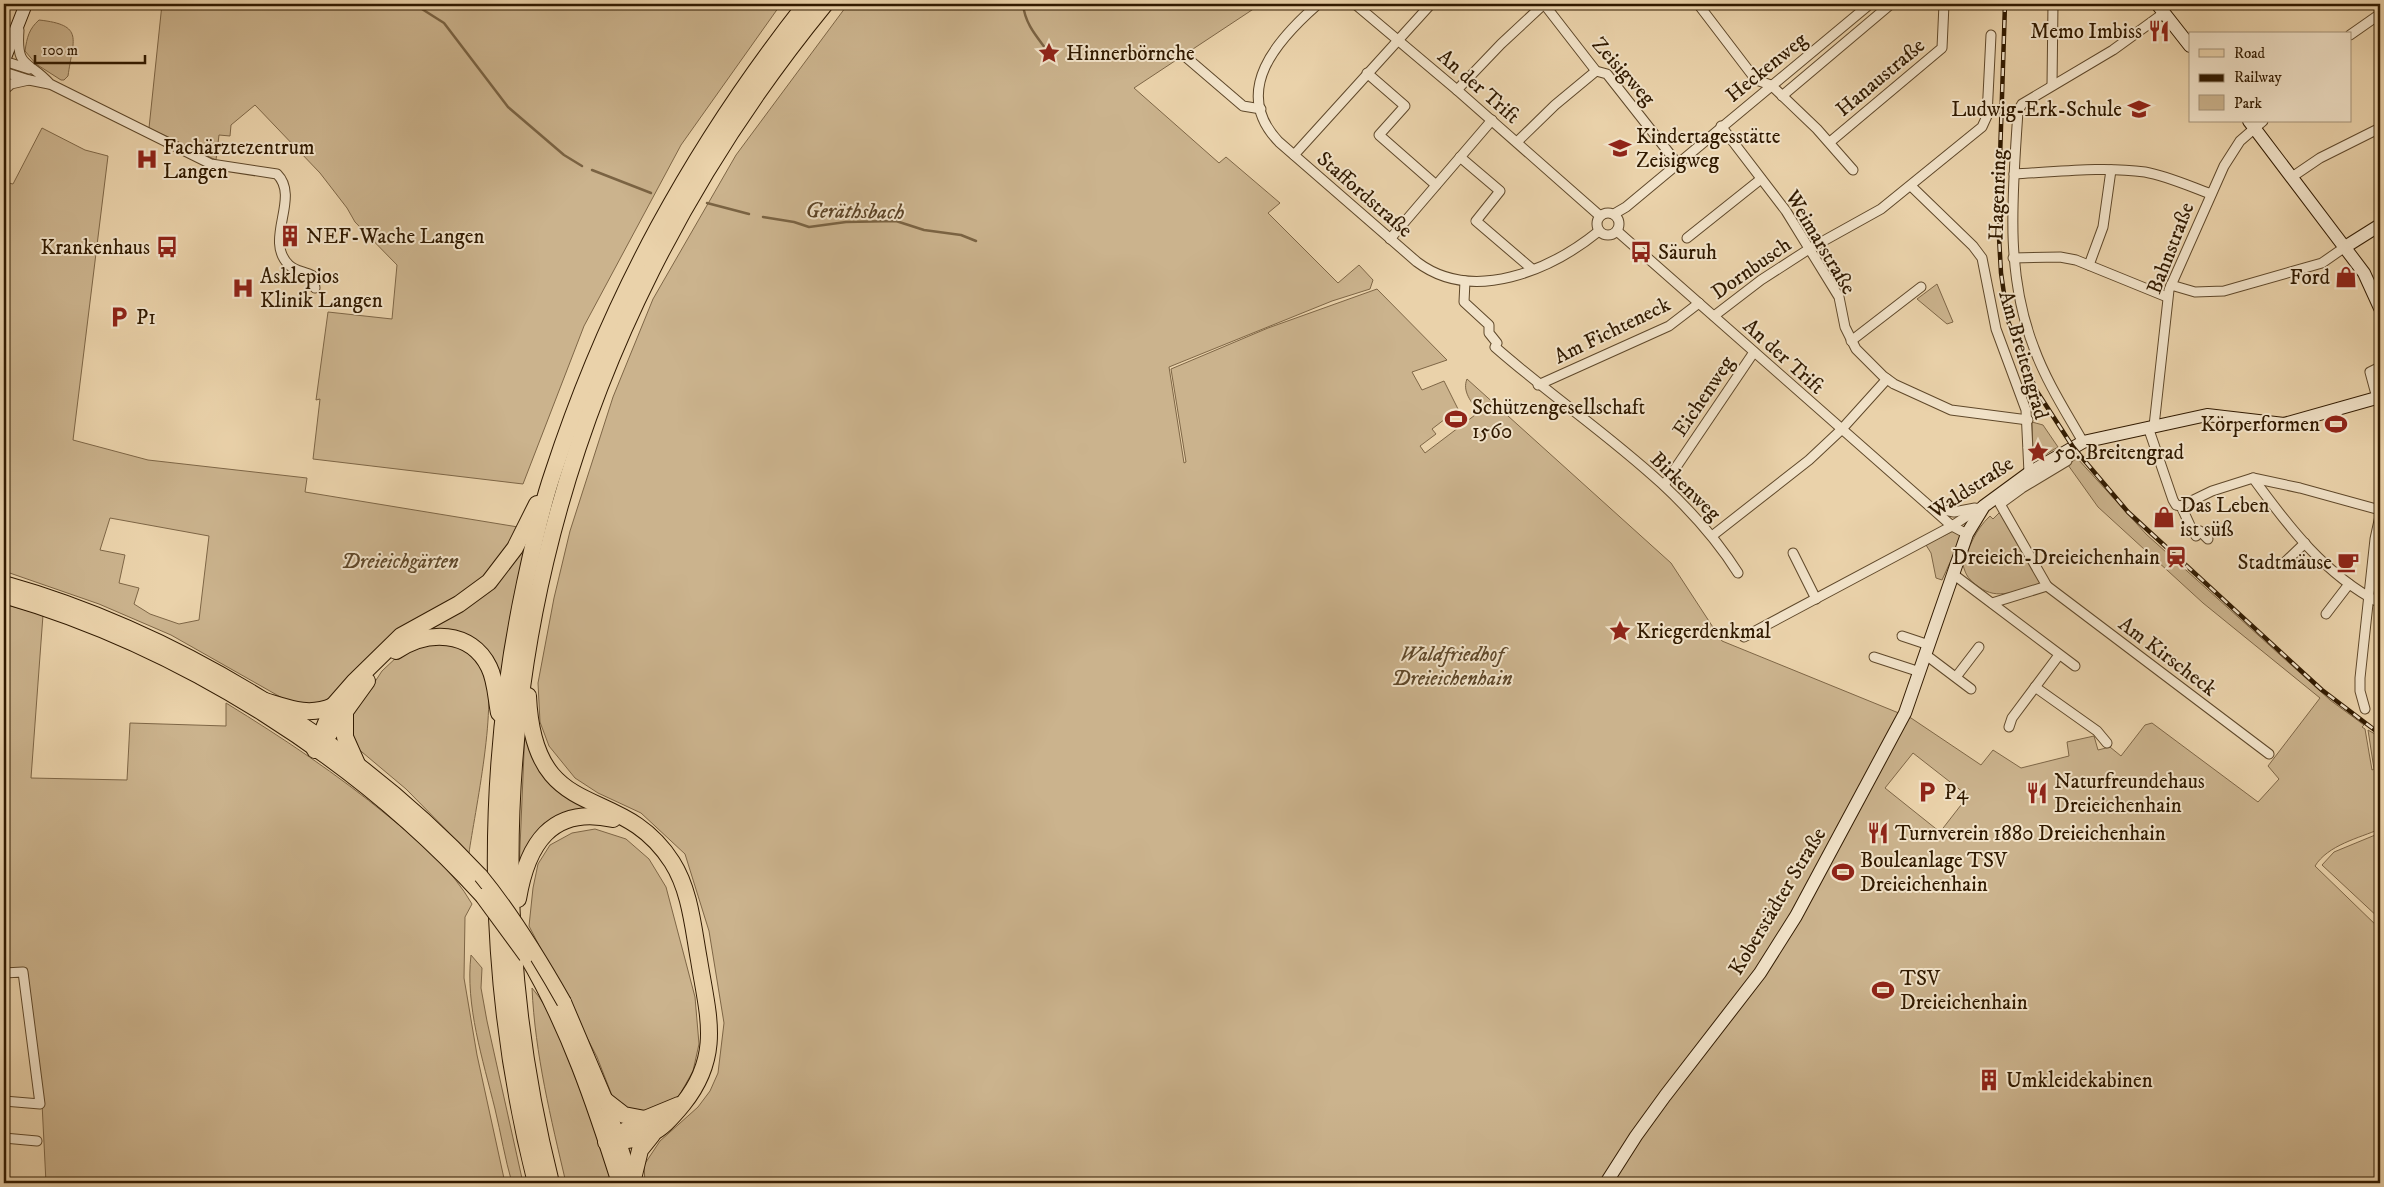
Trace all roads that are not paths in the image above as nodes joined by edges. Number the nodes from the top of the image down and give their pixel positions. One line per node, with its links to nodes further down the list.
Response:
1 (26, 4): 15 (street)
2 (806, 4): 83 (highway)
3 (825, 4): 113 (highway)
4 (1318, 4): 33 (street, Staffordstraße)
5 (1355, 4): 18 (street, An der Trift)
6 (1431, 4): 18 (street)
7 (1544, 4): 23 (street, Zeisigweg); 31 (street)
8 (1698, 4): 28 (street)
9 (1870, 4): 28 (street, Heckenweg)
10 (1892, 4): 32 (street)
11 (1944, 4): 39 (street, Hanaustraße)
12 (2053, 4): 29 (street)
13 (2161, 8): 19 (street); 29 (street, Hagenring)
14 (2380, 14): 16 (street)
15 (20, 19): 21 (street); 22 (street)
16 (2352, 34)
17 (1991, 35): 49 (street, Dornbusch)
18 (1398, 39): 25 (street); 31 (street, An der Trift)
19 (2189, 45)
20 (1187, 58): 33 (street)
21 (4, 61): 22 (street)
22 (32, 70): 27 (street)
23 (1596, 71): 38 (street); 42 (street, Zeisigweg)
24 (4, 72): 26 (street)
25 (1367, 73): 40 (street); 48 (street)
26 (29, 80): 27 (street); 30 (street)
27 (50, 84): 66 (street)
28 (1771, 85): 32 (street); 36 (street, Heckenweg)
29 (2052, 85): 45 (street, Hagenring)
30 (4, 90)
31 (1457, 90): 34 (street, An der Trift)
32 (1782, 96): 39 (street)
33 (1261, 108): 40 (street, Staffordstraße)
34 (1492, 120): 38 (street, An der Trift); 41 (street)
35 (2256, 124): 46 (street); 50 (street, Bahnstraße)
36 (1721, 126): 42 (street, Heckenweg); 47 (street, Weimarstraße)
37 (2380, 128): 46 (street)
38 (1517, 142): 52 (street, An der Trift)
39 (1830, 142): 43 (street)
40 (1294, 155): 57 (street, Staffordstraße)
41 (1460, 157): 48 (street); 62 (street)
42 (1677, 162): 51 (street, Heckenweg)
43 (1852, 170)
44 (2111, 170): 45 (street); 50 (street); 61 (street)
45 (2014, 174): 60 (street, Hagenring)
46 (2292, 177): 58 (street)
47 (1761, 179): 56 (street); 59 (street, Weimarstraße)
48 (1436, 185): 57 (street)
49 (1912, 186): 59 (street, Dornbusch); 77 (street, Am Breitengrad)
50 (2211, 194): 64 (street, Bahnstraße)
51 (1614, 214): 52 (street); 55 (street)
52 (1600, 216): 54 (street)
53 (2380, 225): 58 (street)
54 (1599, 231): 55 (street); 62 (street, Staffordstraße)
55 (1617, 231): 68 (street, An der Trift)
56 (1687, 238)
57 (1390, 239): 63 (street, Staffordstraße)
58 (2346, 247): 64 (street); 69 (street)
59 (1809, 249): 70 (street, Dornbusch); 71 (street, Weimarstraße)
60 (2013, 258): 61 (street); 80 (street, Hagenring)
61 (2089, 265): 67 (street)
62 (1532, 270): 63 (street, Staffordstraße)
63 (1466, 281): 75 (street, Birkenweg)
64 (2170, 286): 67 (street, Bahnstraße)
65 (1921, 287): 71 (street)
66 (315, 288)
67 (2167, 297): 78 (street, Bahnstraße)
68 (1699, 303): 70 (street, An der Trift); 75 (street, Am Fichteneck)
69 (2380, 308)
70 (1714, 316): 72 (street, An der Trift)
71 (1851, 341): 74 (street, Weimarstraße)
72 (1754, 352): 79 (street, An der Trift); 85 (street, Eichenweg)
73 (2380, 368): 76 (street)
74 (1886, 379): 77 (street, Weimarstraße); 79 (street)
75 (1538, 385): 85 (street, Birkenweg)
76 (2379, 398): 78 (street, Waldstraße)
77 (2028, 420): 82 (street, Am Breitengrad)
78 (2151, 426): 80 (street, Waldstraße); 88 (street, Bahnstraße)
79 (1841, 430): 87 (street, An der Trift); 93 (street)
80 (2083, 442): 82 (street, Waldstraße)
81 (2067, 461): 102 (street, Am Kirscheck)
82 (2029, 473): 86 (street, Waldstraße)
83 (552, 475): 122 (highway); 125 (highway)
84 (2253, 478): 88 (street); 89 (street); 95 (street)
85 (1664, 485): 93 (street, Birkenweg)
86 (1989, 501): 87 (street, An der Trift); 91 (street, Waldstraße); 92 (street, Koberstädter Straße)
87 (1929, 506): 91 (street, An der Trift)
88 (2181, 506): 94 (street, Bahnstraße)
89 (2380, 510)
90 (2380, 516): 104 (street)
91 (1952, 526): 92 (street, An der Trift); 105 (street, Waldstraße)
92 (1967, 534): 99 (street, Koberstädter Straße)
93 (1712, 536): 98 (street, Birkenweg)
94 (2208, 539)
95 (2305, 543): 97 (street); 101 (street)
96 (1793, 553): 105 (street)
97 (2284, 563)
98 (1738, 573)
99 (1953, 574): 107 (street); 112 (street, Koberstädter Straße)
100 (4, 583): 121 (main road)
101 (2349, 584): 104 (street); 108 (street)
102 (2046, 586): 107 (street); 128 (street, Am Kirscheck)
103 (4, 596): 126 (main road)
104 (2370, 597): 106 (street); 123 (street)
105 (1816, 599): 110 (street, Waldstraße)
106 (2380, 603)
107 (1992, 604): 114 (street)
108 (2326, 614)
109 (1902, 636): 112 (street)
110 (1744, 637)
111 (1979, 647): 118 (street)
112 (1927, 650): 117 (street, Koberstädter Straße); 118 (street)
113 (526, 654): 130 (highway); 131 (highway)
114 (2059, 655): 116 (street); 119 (street)
115 (1874, 657): 117 (street)
116 (2075, 666)
117 (1920, 672): 146 (street, Koberstädter Straße)
118 (1956, 677): 120 (street)
119 (2035, 687): 124 (street); 127 (street)
120 (1971, 689)
121 (265, 701): 122 (highway); 126 (main road)
122 (339, 709): 125 (highway); 126 (highway); 129 (highway)
123 (2365, 709)
124 (2009, 727)
125 (502, 735): 142 (highway)
126 (319, 742): 129 (main road); 133 (main road, bridge)
127 (2107, 743)
128 (2269, 754)
129 (357, 764): 133 (main road, bridge)
130 (640, 828): 131 (highway); 136 (highway)
131 (512, 934): 143 (highway)
132 (4, 973): 134 (street)
133 (559, 1005): 135 (main road); 140 (main road)
134 (4, 1101)
135 (606, 1101): 137 (highway); 140 (main road)
136 (686, 1101): 137 (highway); 138 (highway)
137 (645, 1119): 140 (highway)
138 (652, 1135): 140 (highway); 145 (highway)
139 (4, 1138): 141 (street)
140 (614, 1139): 144 (main road); 145 (main road)
141 (37, 1141)
142 (536, 1183)
143 (551, 1183)
144 (619, 1183)
145 (632, 1183)
146 (1606, 1183)

